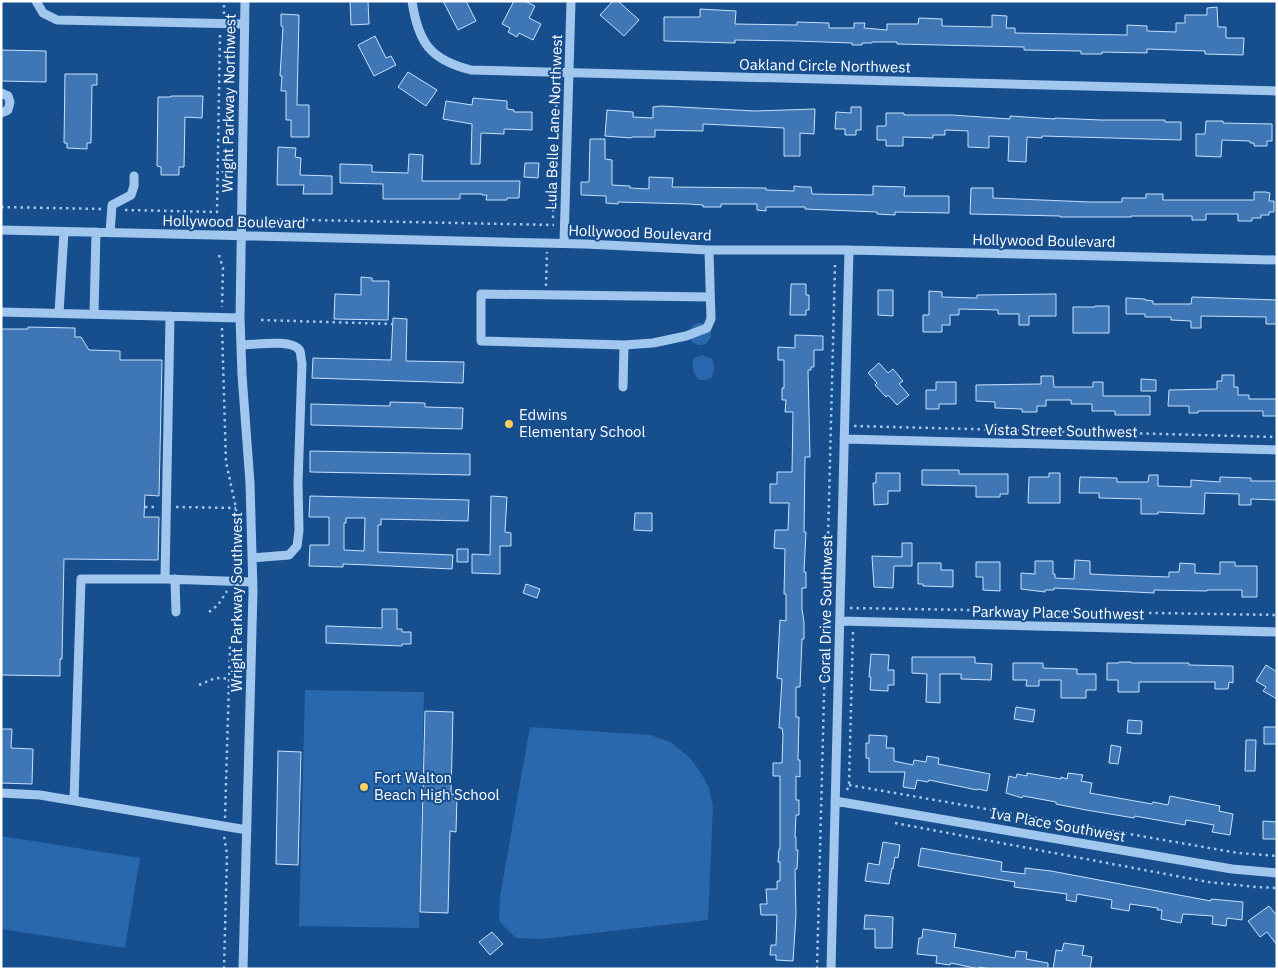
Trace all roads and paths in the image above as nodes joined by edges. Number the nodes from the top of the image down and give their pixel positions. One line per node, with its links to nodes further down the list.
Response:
1 (36, 1): 6 (street)
2 (224, 1): 6 (path)
3 (245, 1): 7 (street, Wright Parkway Northwest)
4 (412, 1): 8 (street, Oakland Circle Northwest)
5 (571, 1): 8 (street, Lula Belle Lane Northwest)
6 (222, 24): 7 (street); 13 (path)
7 (244, 24): 21 (street, Wright Parkway Northwest)
8 (569, 73): 9 (street, Oakland Circle Northwest); 16 (street, Lula Belle Lane Northwest)
9 (1277, 91)
10 (1, 93): 11 (street)
11 (1, 113)
12 (134, 176): 20 (street)
13 (217, 212)
14 (260, 219): 15 (path)
15 (548, 225): 16 (path); 22 (path)
16 (565, 225): 23 (street, Lula Belle Lane Northwest)
17 (1, 230): 18 (street, Hollywood Boulevard)
18 (64, 232): 19 (street, Hollywood Boulevard); 32 (street)
19 (96, 232): 20 (street, Hollywood Boulevard); 33 (street)
20 (110, 232): 21 (street, Hollywood Boulevard)
21 (240, 236): 22 (street, Hollywood Boulevard); 36 (street, Wright Parkway Southwest)
22 (548, 243): 23 (street, Hollywood Boulevard); 29 (path)
23 (564, 243): 24 (street, Hollywood Boulevard)
24 (709, 250): 25 (street, Hollywood Boulevard); 30 (street)
25 (849, 250): 27 (street, Hollywood Boulevard); 44 (street, Coral Drive Southwest)
26 (219, 255): 35 (path)
27 (1277, 260)
28 (835, 265): 77 (path)
29 (546, 295): 30 (street); 39 (street)
30 (710, 297): 39 (street)
31 (1, 312): 32 (street)
32 (59, 313): 33 (street)
33 (94, 314): 34 (street)
34 (170, 316): 35 (street); 47 (street)
35 (222, 318): 36 (street); 48 (path)
36 (240, 318): 40 (street, Wright Parkway Southwest)
37 (261, 320): 38 (path)
38 (392, 324)
39 (624, 345): 41 (street)
40 (241, 346): 49 (street, Wright Parkway Southwest); 50 (street)
41 (623, 387)
42 (854, 426): 43 (path)
43 (1277, 437)
44 (844, 439): 45 (street, Vista Street Southwest); 60 (street, Coral Drive Southwest)
45 (1277, 450)
46 (145, 507): 47 (path)
47 (166, 507): 48 (path); 51 (street)
48 (236, 508): 49 (path); 53 (path)
49 (252, 508): 50 (street, Wright Parkway Southwest)
50 (252, 558): 54 (street, Wright Parkway Southwest)
51 (165, 579): 52 (street); 67 (street)
52 (175, 579): 53 (street); 57 (street)
53 (235, 581): 54 (street); 62 (path)
54 (253, 582): 63 (street, Wright Parkway Southwest)
55 (227, 590): 58 (path)
56 (850, 608): 59 (path)
57 (176, 612)
58 (209, 612)
59 (1277, 615)
60 (840, 621): 61 (street, Parkway Place Southwest); 68 (street, Coral Drive Southwest)
61 (1277, 632)
62 (229, 678): 63 (path); 64 (path); 70 (path)
63 (251, 679): 71 (street, Wright Parkway Southwest)
64 (198, 685)
65 (849, 785): 72 (path)
66 (1, 793): 67 (street)
67 (74, 800): 70 (street)
68 (835, 800): 73 (street, Iva Place Southwest); 78 (street, Coral Drive Southwest)
69 (893, 823): 74 (path)
70 (225, 826): 71 (street); 75 (path)
71 (247, 830): 76 (street, Wright Parkway Southwest)
72 (1277, 856)
73 (1277, 873)
74 (1277, 888)
75 (224, 969)
76 (244, 969)
77 (817, 969)
78 (831, 969)

